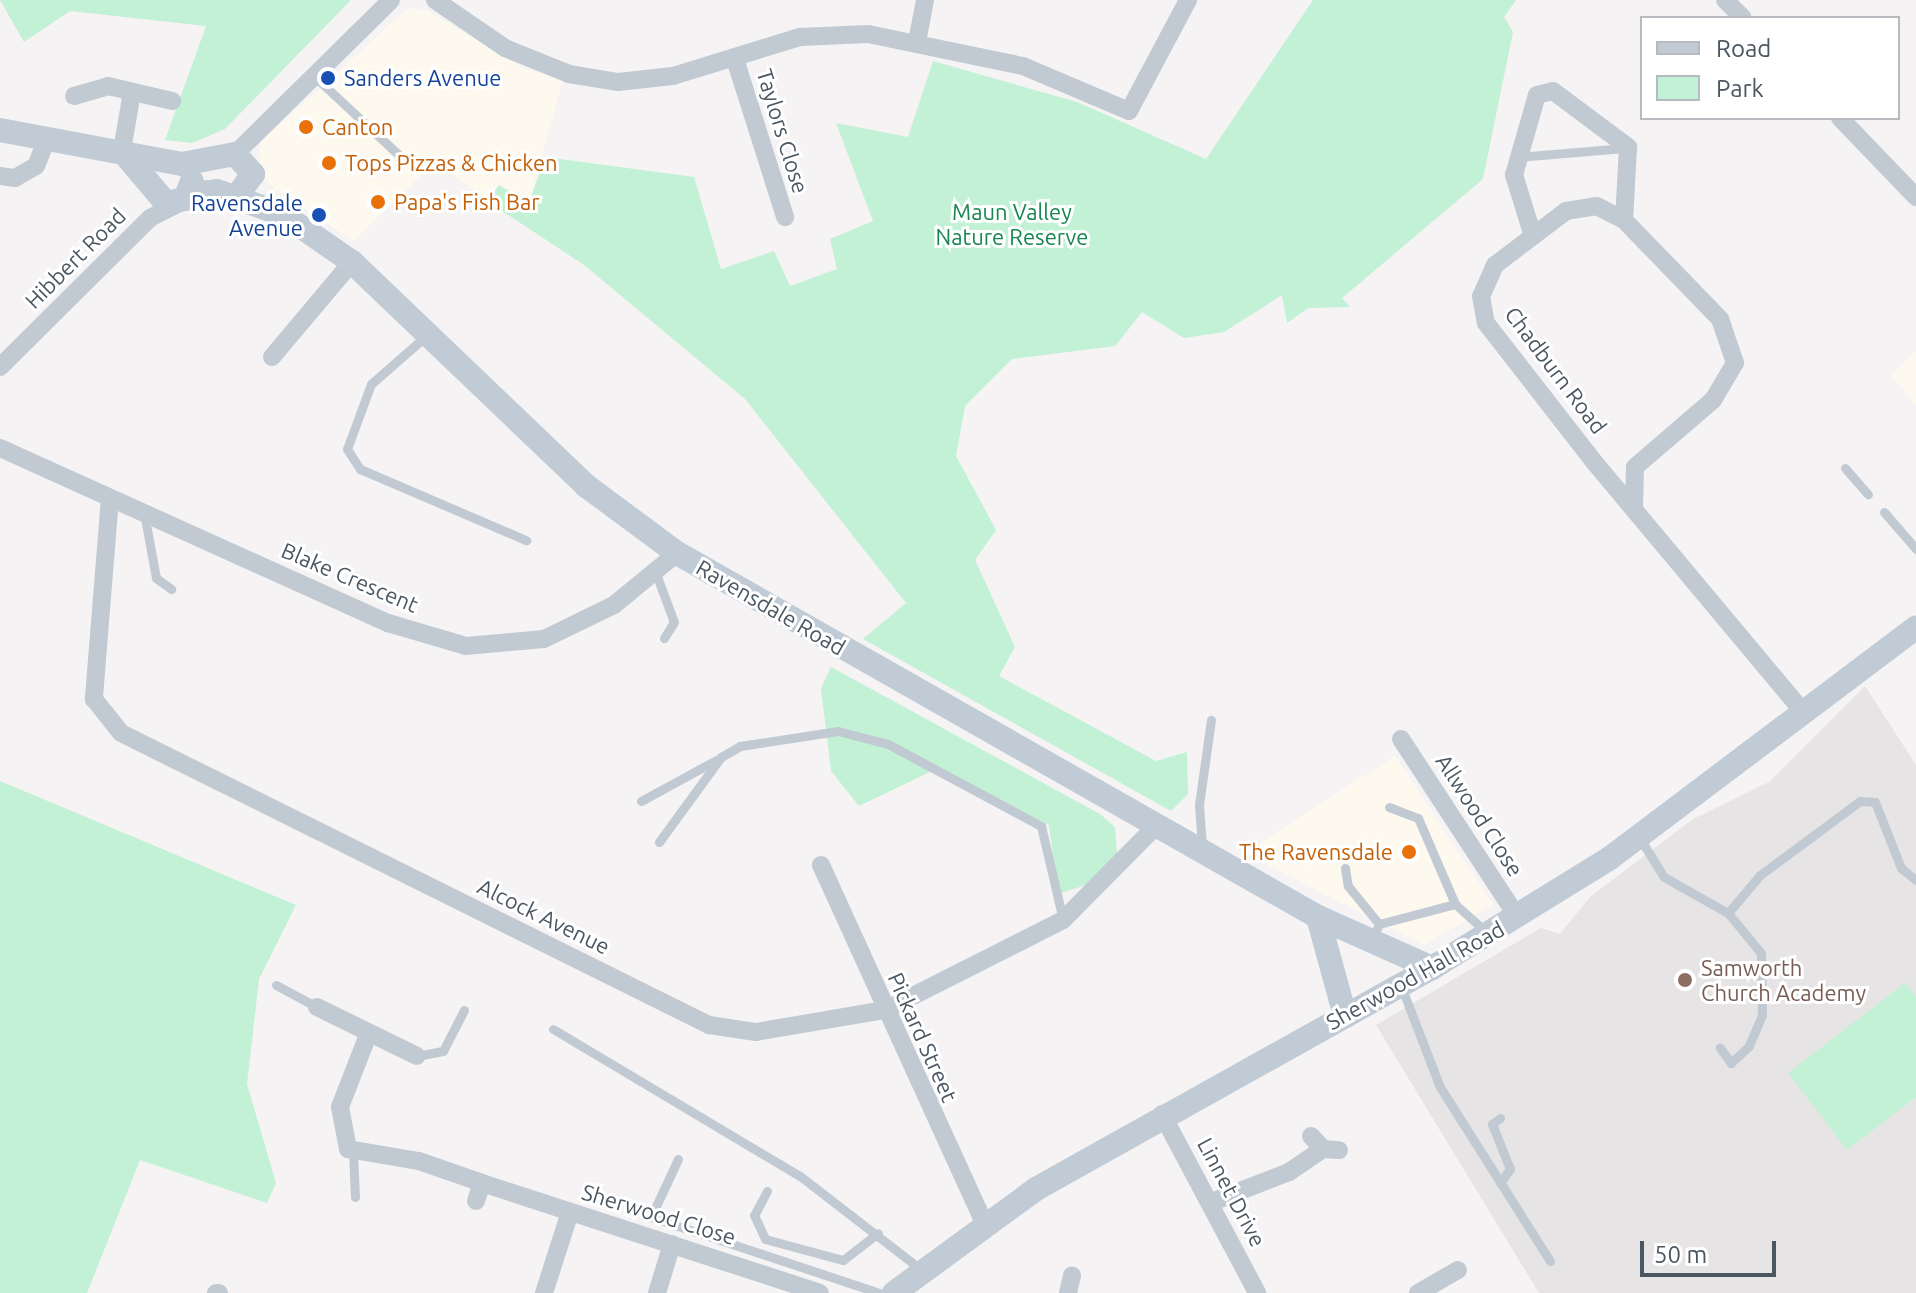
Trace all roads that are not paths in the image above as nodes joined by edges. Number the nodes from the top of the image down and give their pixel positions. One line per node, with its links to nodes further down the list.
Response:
1 (391, 0): 9 (street)
2 (435, 0): 8 (street)
3 (925, 0): 7 (street)
4 (1188, 0): 7 (street)
5 (1725, 0): 6 (street)
6 (1741, 16)
7 (917, 42): 8 (street)
8 (735, 59): 26 (street, Taylors Close)
9 (313, 75): 18 (lane); 21 (street)
10 (132, 92): 11 (street); 12 (street); 17 (street)
11 (74, 96)
12 (172, 101)
13 (1842, 120): 23 (street)
14 (0, 130): 15 (main road)
15 (48, 137): 17 (main road); 22 (street)
16 (1628, 147): 19 (lane); 19 (street); 27 (street)
17 (122, 151): 20 (main road); 25 (main road)
18 (400, 156)
19 (1517, 157): 28 (street)
20 (175, 163): 21 (main road); 24 (main road); 25 (main road)
21 (238, 169): 24 (main road); 29 (main road, Ravensdale Road)
22 (0, 176)
23 (1916, 197)
24 (184, 198): 25 (main road)
25 (152, 201): 32 (street, Hibbert Road)
26 (785, 217)
27 (1624, 220): 28 (street, Chadburn Road); 35 (street)
28 (1532, 233): 34 (street, Chadburn Road)
29 (352, 262): 30 (main road, Ravensdale Road); 31 (street)
30 (430, 332): 42 (lane); 44 (main road, Ravensdale Road)
31 (272, 357)
32 (0, 367)
33 (0, 448): 38 (street, Blake Crescent)
34 (1595, 463): 35 (street, Chadburn Road); 39 (street, Chadburn Road)
35 (1635, 467): 39 (street)
36 (1845, 468): 37 (lane)
37 (1868, 494)
38 (110, 498): 41 (street, Blake Crescent); 74 (street, Alcock Avenue)
39 (1634, 508): 49 (street, Chadburn Road)
40 (1884, 512): 43 (lane)
41 (144, 513): 45 (street, Blake Crescent); 46 (lane)
42 (526, 540)
43 (1916, 549)
44 (677, 553): 45 (street, Blake Crescent); 55 (main road, Ravensdale Road)
45 (655, 571): 48 (lane)
46 (171, 589)
47 (1916, 627): 49 (main road, Sherwood Hall Road)
48 (664, 638)
49 (1803, 712): 56 (main road, Sherwood Hall Road)
50 (1211, 720): 58 (lane)
51 (1401, 739): 65 (street, Allwood Close)
52 (721, 757): 53 (lane); 57 (lane); 66 (lane)
53 (641, 801)
54 (1389, 807): 62 (lane)
55 (1155, 827): 58 (main road, Ravensdale Road); 66 (street, Alcock Avenue)
56 (1639, 837): 63 (lane); 65 (main road, Sherwood Hall Road)
57 (659, 842)
58 (1203, 854): 64 (main road, Ravensdale Road)
59 (821, 865): 74 (street, Pickard Street)
60 (1345, 868): 68 (lane)
61 (1916, 880): 63 (lane)
62 (1455, 904): 67 (lane); 68 (lane)
63 (1728, 913): 78 (lane)
64 (1318, 917): 68 (main road, Ravensdale Road); 75 (main road)
65 (1518, 918): 67 (main road, Sherwood Hall Road)
66 (1063, 920): 74 (street, Alcock Avenue)
67 (1487, 934): 69 (main road, Sherwood Hall Road)
68 (1378, 938): 69 (main road, Ravensdale Road); 71 (main road)
69 (1432, 968): 71 (main road, Sherwood Hall Road)
70 (276, 985): 72 (lane)
71 (1401, 986): 75 (main road, Sherwood Hall Road); 85 (lane)
72 (317, 1007): 77 (street)
73 (464, 1010): 79 (lane)
74 (885, 1010): 90 (street, Pickard Street)
75 (1345, 1016): 80 (main road, Sherwood Hall Road)
76 (553, 1029): 91 (lane)
77 (368, 1035): 79 (street); 83 (street)
78 (1720, 1048)
79 (417, 1056)
80 (1162, 1114): 88 (street, Linnet Drive); 90 (main road, Sherwood Hall Road)
81 (1500, 1118): 85 (lane)
82 (1324, 1145): 88 (street)
83 (353, 1153): 87 (lane); 89 (street, Sherwood Close)
84 (678, 1159): 100 (lane)
85 (1500, 1183): 93 (lane)
86 (767, 1191): 91 (lane)
87 (355, 1197)
88 (1212, 1202): 96 (street, Linnet Drive)
89 (570, 1212): 92 (street, Sherwood Close); 97 (street)
90 (985, 1225): 95 (main road, Sherwood Hall Road)
91 (878, 1233): 95 (lane)
92 (672, 1244): 98 (street); 99 (street, Sherwood Close)
93 (1550, 1261)
94 (1458, 1270): 102 (street)
95 (923, 1271): 101 (main road, Sherwood Hall Road)
96 (1253, 1292)
97 (544, 1293)
98 (657, 1293)
99 (820, 1293)
100 (879, 1293)
101 (894, 1293)
102 (1418, 1293)

